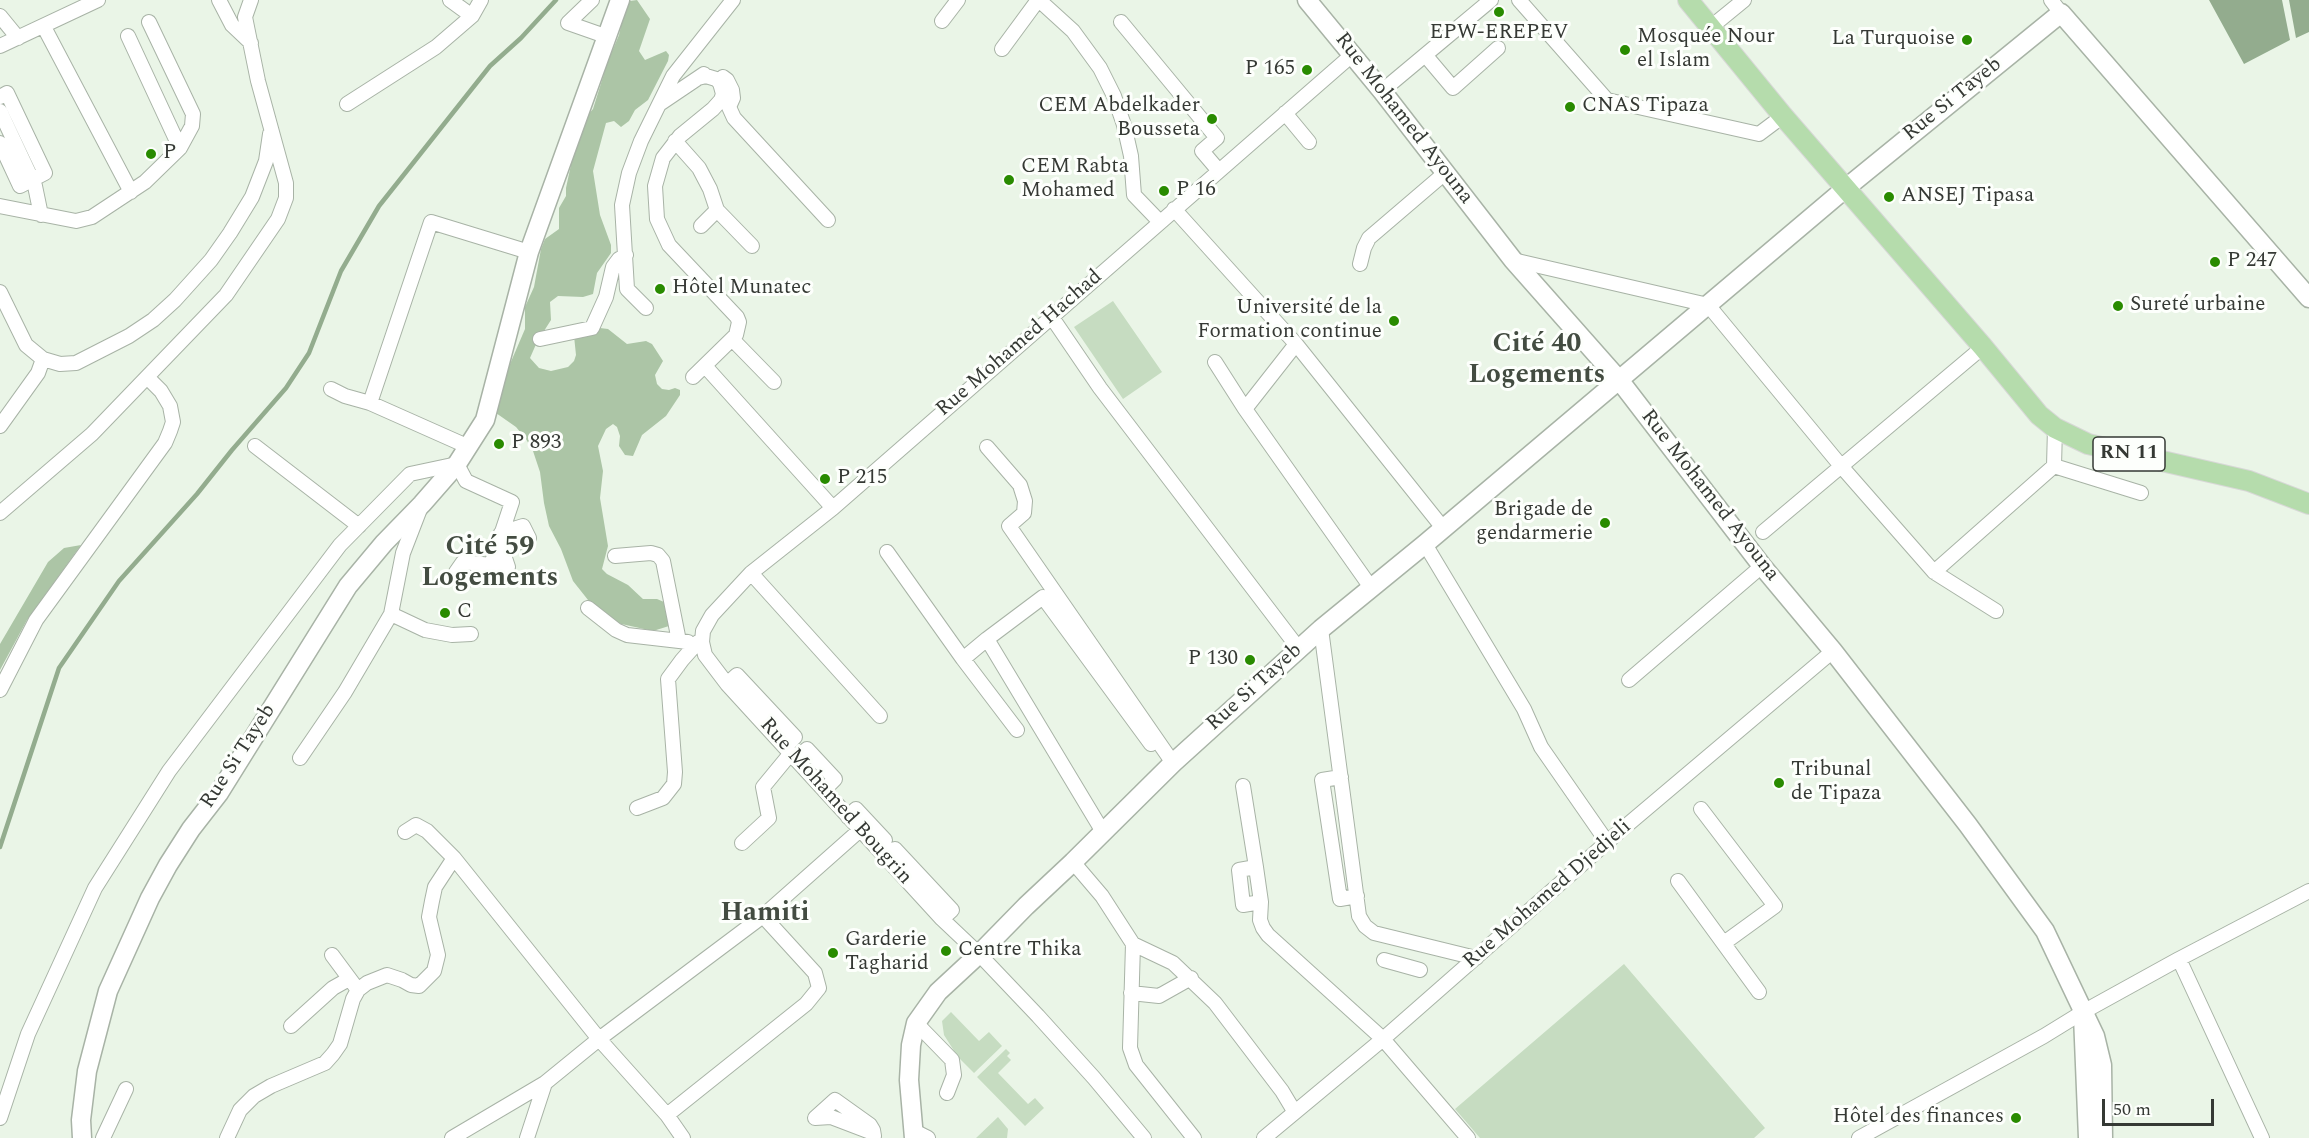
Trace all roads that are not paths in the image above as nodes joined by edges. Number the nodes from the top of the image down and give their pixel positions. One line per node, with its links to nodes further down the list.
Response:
1 (219, 0): 27 (street)
2 (250, 0): 27 (street)
3 (450, 0): 18 (street)
4 (480, 0): 18 (street)
5 (592, 0): 25 (street)
6 (620, 0): 25 (main road, Rue Si Tayeb)
7 (733, 0): 37 (street)
8 (958, 0): 19 (street)
9 (1038, 0): 30 (street); 56 (street)
10 (1307, 0): 31 (main road, Rue Mohamed Ayouna)
11 (1491, 0): 32 (street)
12 (1519, 0): 40 (street)
13 (1688, 0): 23 (main road, RN 11)
14 (1743, 0): 23 (street)
15 (90, 2): 22 (street)
16 (2056, 6): 49 (main road, Rue Si Tayeb); 64 (main road)
17 (0, 16): 26 (street)
18 (472, 16): 36 (street)
19 (942, 21)
20 (149, 22): 45 (street)
21 (1121, 22): 46 (street)
22 (44, 27): 26 (street); 50 (street)
23 (1711, 27): 40 (main road, RN 11)
24 (128, 36): 45 (street)
25 (608, 37): 59 (main road, Rue Si Tayeb)
26 (18, 38): 28 (street)
27 (251, 43): 41 (street)
28 (0, 46)
29 (1498, 48): 32 (street)
30 (1002, 49)
31 (1352, 54): 34 (main road, Rue Mohamed Ayouna); 39 (street, Rue Mohamed Hachad)
32 (1426, 56): 34 (street)
33 (698, 78): 37 (street); 42 (street); 55 (street)
34 (1382, 91): 47 (main road, Rue Mohamed Ayouna)
35 (0, 97): 48 (street)
36 (347, 104)
37 (659, 104): 60 (street)
38 (0, 111): 48 (street)
39 (1285, 113): 43 (street); 46 (street, Rue Mohamed Hachad)
40 (1783, 116): 49 (main road, RN 11)
41 (270, 125): 72 (street); 75 (street)
42 (675, 141): 53 (street); 69 (street)
43 (1309, 142)
44 (0, 143): 48 (street)
45 (180, 148): 50 (street)
46 (1219, 171): 52 (street, Rue Mohamed Hachad)
47 (1445, 173): 61 (main road, Rue Mohamed Ayouna); 62 (street)
48 (32, 180): 54 (street)
49 (1846, 188): 65 (main road, Rue Si Tayeb); 71 (main road, RN 11)
50 (131, 192): 54 (street)
51 (0, 206): 54 (street)
52 (1174, 209): 56 (street, Rue Mohamed Hachad); 70 (street)
53 (717, 210): 57 (street); 58 (street)
54 (40, 215)
55 (828, 220)
56 (1160, 222): 67 (street, Rue Mohamed Hachad)
57 (701, 226)
58 (752, 246)
59 (529, 252): 80 (street); 85 (main road, Rue Si Tayeb)
60 (626, 255): 66 (street); 68 (street)
61 (1513, 260): 65 (street); 77 (main road, Rue Mohamed Ayouna)
62 (1360, 264)
63 (0, 292): 72 (street)
64 (2309, 298)
65 (1708, 305): 77 (main road, Rue Si Tayeb); 88 (street)
66 (646, 308)
67 (1051, 316): 93 (street, Rue Mohamed Hachad); 114 (street)
68 (540, 339)
69 (732, 339): 74 (street); 78 (street)
70 (1296, 344): 81 (street); 96 (street)
71 (1983, 347): 83 (main road, RN 11); 88 (street)
72 (43, 359): 82 (street)
73 (1215, 362): 81 (street)
74 (705, 366): 76 (street); 93 (street)
75 (147, 376): 94 (street); 118 (street)
76 (693, 377)
77 (1620, 381): 96 (main road, Rue Si Tayeb); 102 (main road, Rue Mohamed Ayouna)
78 (774, 382)
79 (331, 389): 80 (street)
80 (370, 403): 85 (street)
81 (1245, 409): 105 (street)
82 (0, 426)
83 (2055, 428): 89 (street); 92 (main road, RN 11)
84 (255, 446): 95 (street)
85 (469, 447): 87 (main road, Rue Si Tayeb)
86 (987, 447): 124 (street)
87 (457, 464): 91 (main road, Rue Si Tayeb); 95 (street); 98 (street)
88 (1841, 466): 97 (street); 103 (street)
89 (2054, 466): 90 (street); 103 (street)
90 (2141, 494)
91 (422, 504): 108 (street); 166 (main road, Rue Si Tayeb)
92 (2309, 504)
93 (833, 508): 104 (street, Rue Mohamed Hachad)
94 (0, 513)
95 (359, 526): 164 (street)
96 (1443, 528): 99 (main road, Rue Si Tayeb)
97 (1763, 532)
98 (501, 533): 98 (street)
99 (1425, 544): 105 (main road, Rue Si Tayeb); 132 (street)
100 (887, 552): 116 (street)
101 (615, 556): 112 (street)
102 (1762, 566): 115 (main road, Rue Mohamed Ayouna); 117 (street)
103 (1934, 572): 107 (street)
104 (752, 573): 113 (street, Rue Mohamed Hachad); 119 (street)
105 (1372, 589): 109 (main road, Rue Si Tayeb)
106 (588, 608): 112 (street)
107 (1996, 611)
108 (391, 614): 110 (street); 123 (street)
109 (1321, 629): 114 (main road, Rue Si Tayeb); 140 (street)
110 (471, 634)
111 (987, 639): 116 (street); 121 (street); 130 (street)
112 (678, 641): 113 (street)
113 (700, 642): 122 (street); 126 (street, Rue Mohamed Hachad)
114 (1299, 649): 124 (main road, Rue Si Tayeb)
115 (1833, 651): 132 (street, Rue Mohamed Djedjeli); 154 (main road, Rue Mohamed Ayouna)
116 (963, 658): 120 (street)
117 (1629, 680)
118 (0, 690)
119 (880, 716)
120 (1017, 730)
121 (1151, 744)
122 (790, 753): 128 (street, Rue Mohamed Bougrin); 133 (street)
123 (300, 758)
124 (1173, 763): 130 (main road, Rue Si Tayeb)
125 (1243, 786): 158 (street)
126 (637, 808)
127 (1701, 809): 141 (street)
128 (848, 817): 129 (street, Rue Mohamed Bougrin); 134 (street)
129 (860, 830): 134 (street, Rue Mohamed Bougrin); 139 (street)
130 (1103, 831): 136 (main road, Rue Si Tayeb)
131 (405, 832): 135 (street)
132 (1607, 842): 145 (street, Rue Mohamed Djedjeli)
133 (742, 843)
134 (881, 853): 143 (street)
135 (454, 858): 151 (street); 157 (street)
136 (1073, 862): 142 (street); 143 (main road, Rue Si Tayeb)
137 (1678, 881): 141 (street)
138 (2309, 891): 146 (street)
139 (763, 916): 157 (street); 163 (street)
140 (1406, 940): 145 (street); 148 (street)
141 (1724, 943): 152 (street)
142 (1133, 944): 150 (street); 153 (street)
143 (980, 954): 155 (main road, Rue Si Tayeb); 172 (street)
144 (332, 955): 151 (street)
145 (1476, 958): 158 (street, Rue Mohamed Djedjeli)
146 (2179, 959): 154 (street); 179 (street)
147 (1384, 960): 148 (street)
148 (1401, 964): 149 (street)
149 (1420, 970)
150 (1191, 978): 153 (street); 162 (street)
151 (354, 985): 156 (street); 168 (street)
152 (1759, 992)
153 (1131, 993): 173 (street)
154 (2083, 1012): 176 (street); 177 (main road); 178 (main road, Rue Mohamed Ayouna)
155 (916, 1023): 161 (street); 165 (main road, Rue Si Tayeb)
156 (291, 1026)
157 (599, 1039): 159 (street); 163 (street)
158 (1383, 1039): 162 (street, Rue Mohamed Djedjeli); 175 (street)
159 (545, 1083): 169 (street); 170 (street)
160 (126, 1089): 167 (street)
161 (948, 1093)
162 (1294, 1111): 174 (street, Rue Mohamed Djedjeli)
163 (667, 1116): 171 (street)
164 (0, 1118)
165 (918, 1136)
166 (82, 1138)
167 (103, 1138)
168 (227, 1138)
169 (452, 1138)
170 (527, 1138)
171 (683, 1138)
172 (1144, 1138)
173 (1194, 1138)
174 (1264, 1138)
175 (1468, 1138)
176 (1859, 1138)
177 (2088, 1138)
178 (2103, 1138)
179 (2262, 1138)

